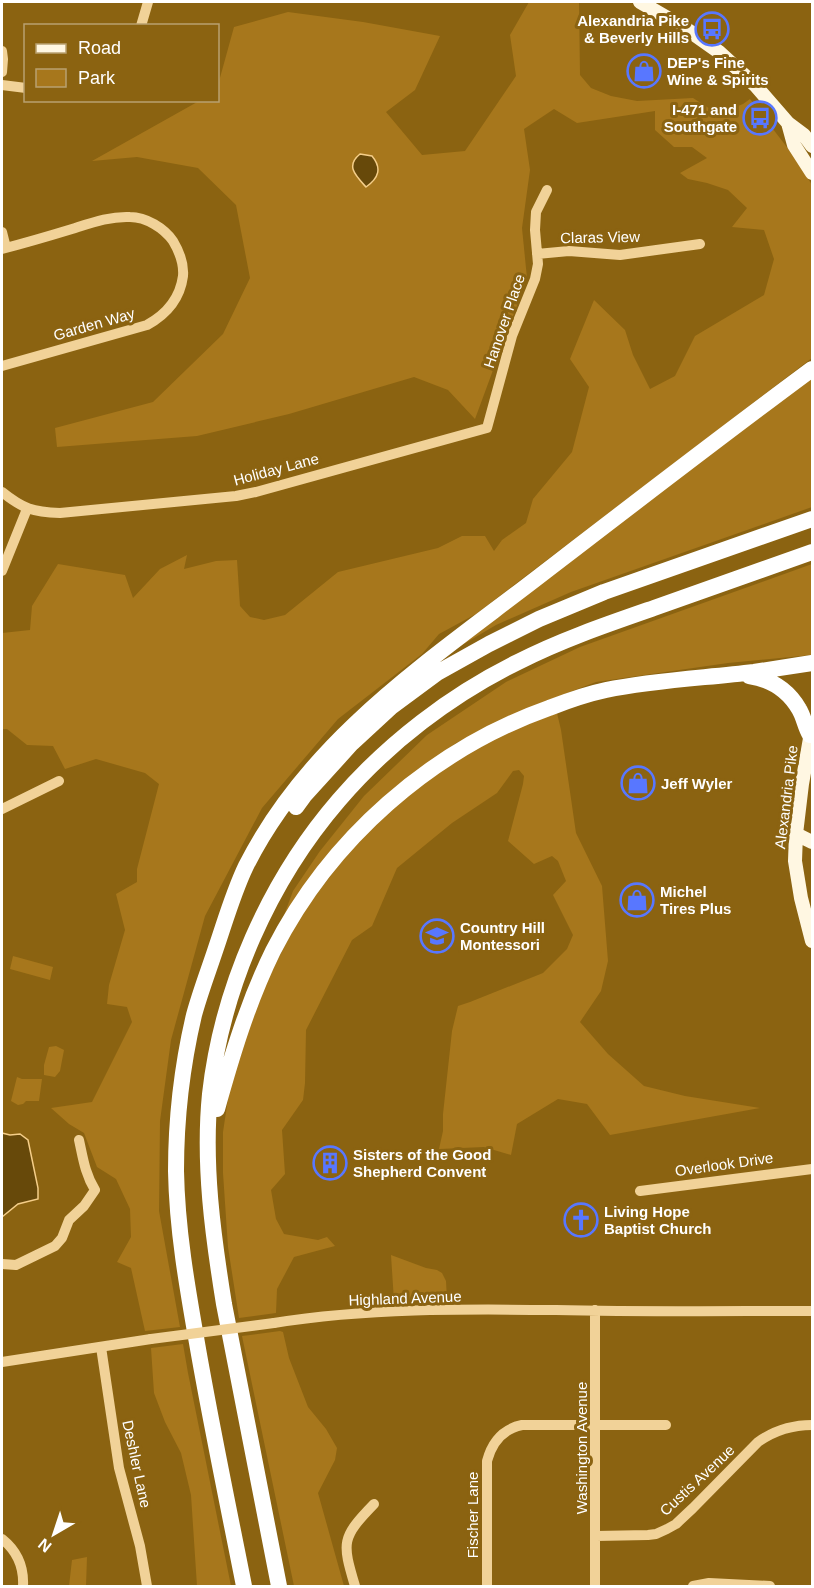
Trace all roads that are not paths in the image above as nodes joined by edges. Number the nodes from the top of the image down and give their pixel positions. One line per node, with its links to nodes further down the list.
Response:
1 (148, 2): 3 (street)
2 (640, 2): 8 (main road)
3 (142, 24)
4 (2, 51): 5 (street)
5 (2, 72)
6 (2, 85): 7 (street)
7 (24, 88)
8 (788, 123): 9 (main road); 10 (main road)
9 (813, 146)
10 (813, 173)
11 (548, 190): 15 (street, Hanover Place)
12 (2, 232): 14 (street)
13 (700, 244): 15 (street, Claras View)
14 (4, 249): 16 (street, Garden Way)
15 (537, 254): 18 (street, Hanover Place)
16 (2, 366)
17 (813, 369): 33 (highway)
18 (488, 428): 20 (street, Holiday Lane)
19 (2, 492): 20 (street, Holiday Lane)
20 (27, 509): 23 (street)
21 (812, 520): 33 (highway)
22 (809, 553): 35 (highway)
23 (2, 571)
24 (813, 663): 25 (highway)
25 (736, 674): 26 (highway); 35 (highway)
26 (812, 731): 29 (main road, Alexandria Pike)
27 (59, 781): 28 (street)
28 (2, 809)
29 (796, 834): 30 (main road); 31 (main road, Alexandria Pike)
30 (813, 843): 31 (main road)
31 (795, 849): 32 (main road, Alexandria Pike)
32 (813, 941)
33 (216, 948): 52 (highway)
34 (79, 1140): 38 (street)
35 (209, 1142): 53 (highway)
36 (813, 1169): 37 (street, Overlook Drive)
37 (640, 1191)
38 (2, 1264)
39 (596, 1310): 40 (street, Highland Avenue); 41 (street, Highland Avenue, bridge); 43 (street, Washington Avenue)
40 (813, 1311)
41 (101, 1347): 42 (street, Highland Avenue); 51 (street, Deshler Lane)
42 (2, 1362)
43 (595, 1425): 44 (street, Fischer Lane); 47 (street, Washington Avenue); 55 (street, Fischer Lane)
44 (666, 1425)
45 (813, 1425): 47 (street, Custis Avenue)
46 (374, 1504): 54 (street)
47 (596, 1536): 56 (street, Washington Avenue)
48 (2, 1539): 50 (street)
49 (722, 1585): 57 (street); 58 (street)
50 (23, 1587)
51 (147, 1587)
52 (244, 1587)
53 (279, 1587)
54 (355, 1587)
55 (487, 1587)
56 (595, 1587)
57 (693, 1587)
58 (770, 1587)

